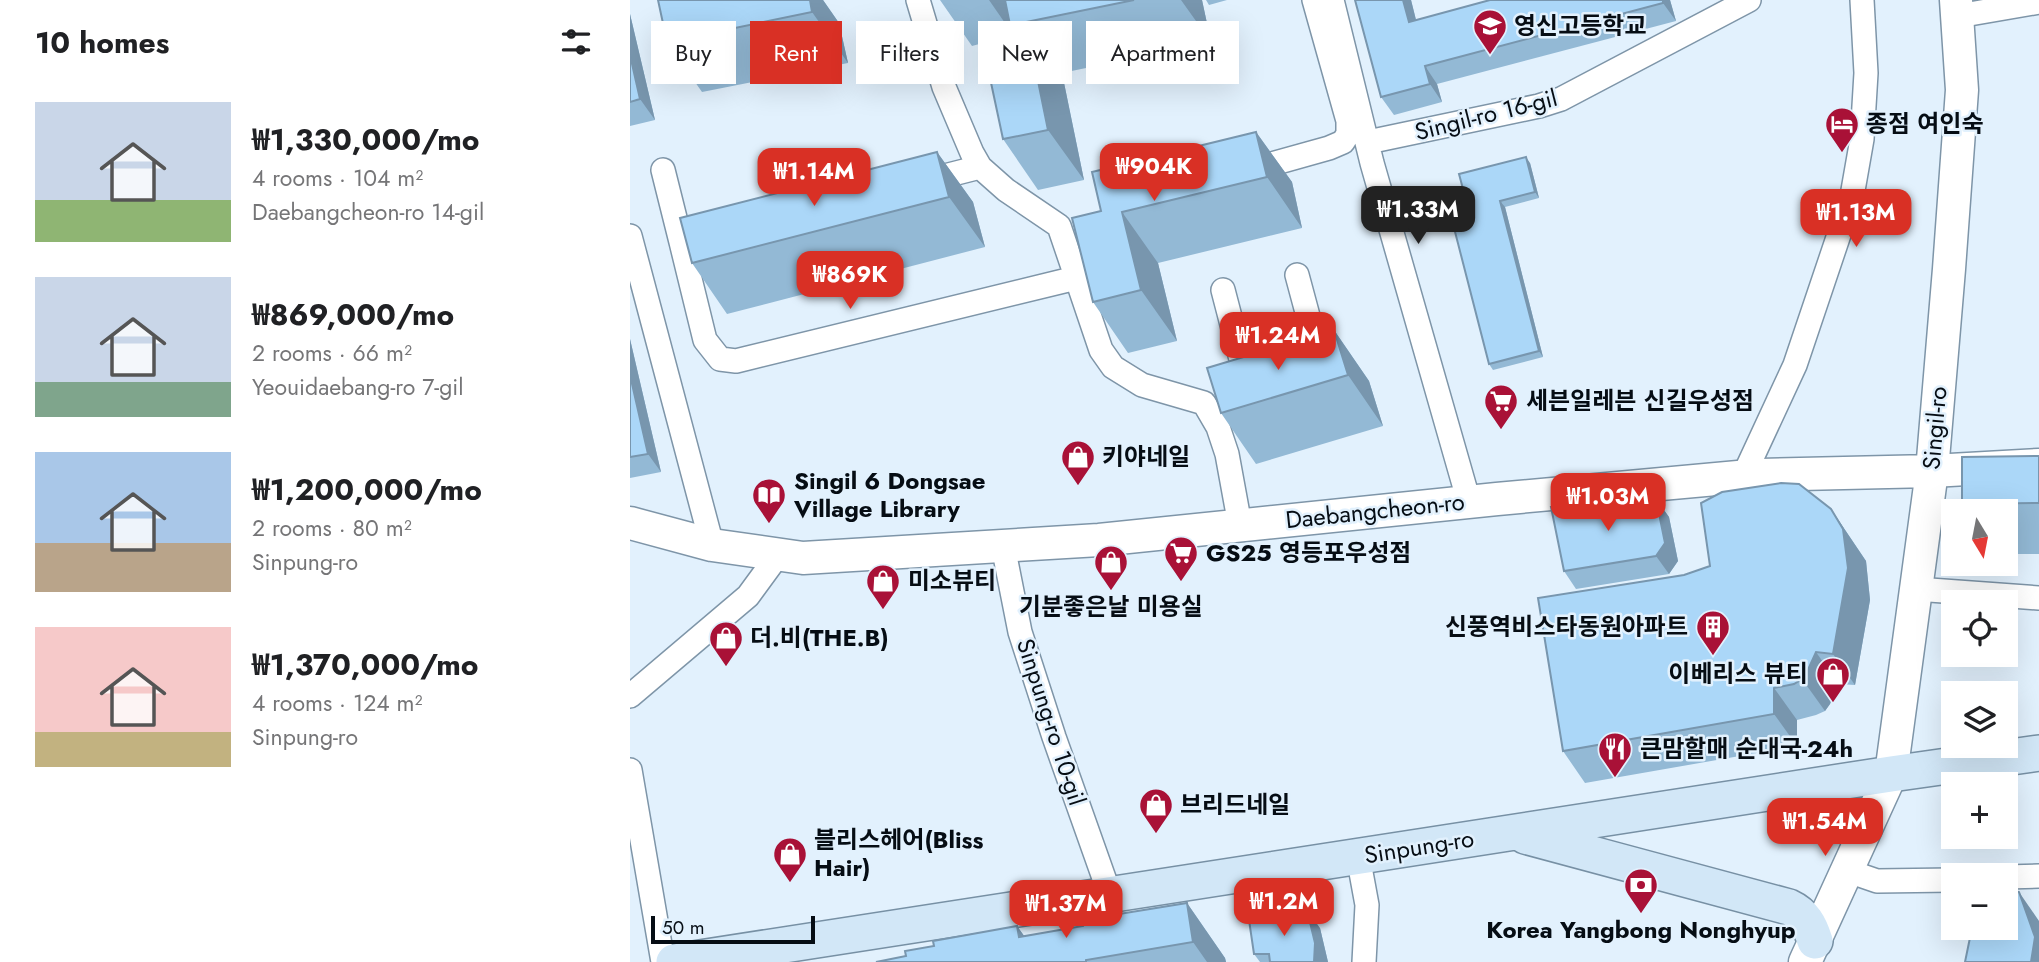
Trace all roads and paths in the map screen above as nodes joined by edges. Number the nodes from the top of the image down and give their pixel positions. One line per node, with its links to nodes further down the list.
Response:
1 (918, 0): 9 (street)
2 (1314, 0): 11 (street)
3 (1332, 0): 8 (street)
4 (1749, 0): 8 (street, Singil-ro 16-gil)
5 (1862, 0): 27 (street)
6 (2039, 2): 7 (street)
7 (1957, 8): 26 (main road, Singil-ro)
8 (1368, 142): 28 (street)
9 (980, 167): 12 (street); 14 (street)
10 (663, 170): 17 (street)
11 (1221, 178)
12 (898, 187)
13 (1083, 219): 14 (street)
14 (1059, 226): 19 (street)
15 (722, 232): 17 (street)
16 (630, 236): 31 (street)
17 (681, 243): 19 (street)
18 (1297, 275): 21 (street)
19 (1076, 278): 24 (street)
20 (1223, 290): 23 (street)
21 (1297, 374)
22 (1273, 381): 23 (street)
23 (1249, 389): 24 (street)
24 (1204, 403): 30 (street)
25 (2039, 465): 26 (main road, Daebangcheon-ro)
26 (1932, 471): 27 (main road, Daebangcheon-ro); 34 (main road, Singil-ro)
27 (1743, 477): 28 (main road, Daebangcheon-ro)
28 (1469, 502): 30 (main road, Daebangcheon-ro)
29 (630, 523): 31 (main road, Daebangcheon-ro)
30 (1240, 525): 32 (main road, Daebangcheon-ro)
31 (712, 545): 33 (main road, Daebangcheon-ro)
32 (1003, 546): 33 (main road, Daebangcheon-ro); 46 (street, Sinpung-ro 10-gil)
33 (778, 555): 36 (street)
34 (1916, 589): 35 (street); 39 (main road, Singil-ro)
35 (2039, 598)
36 (630, 696)
37 (2039, 753): 39 (main road, Sinpung-ro)
38 (630, 770): 48 (street)
39 (1891, 774): 40 (main road, Sinpung-ro); 42 (main road, Singil-ro)
40 (1511, 833): 41 (main road, Sinpung-ro); 47 (main road)
41 (1358, 856): 46 (main road, Sinpung-ro); 50 (street)
42 (1848, 871): 45 (street); 47 (main road, Singil-ro)
43 (2039, 876): 44 (street)
44 (2018, 877)
45 (1941, 880)
46 (1110, 895): 49 (main road, Sinpung-ro)
47 (1810, 951)
48 (663, 962)
49 (674, 962)
50 (1364, 962)

